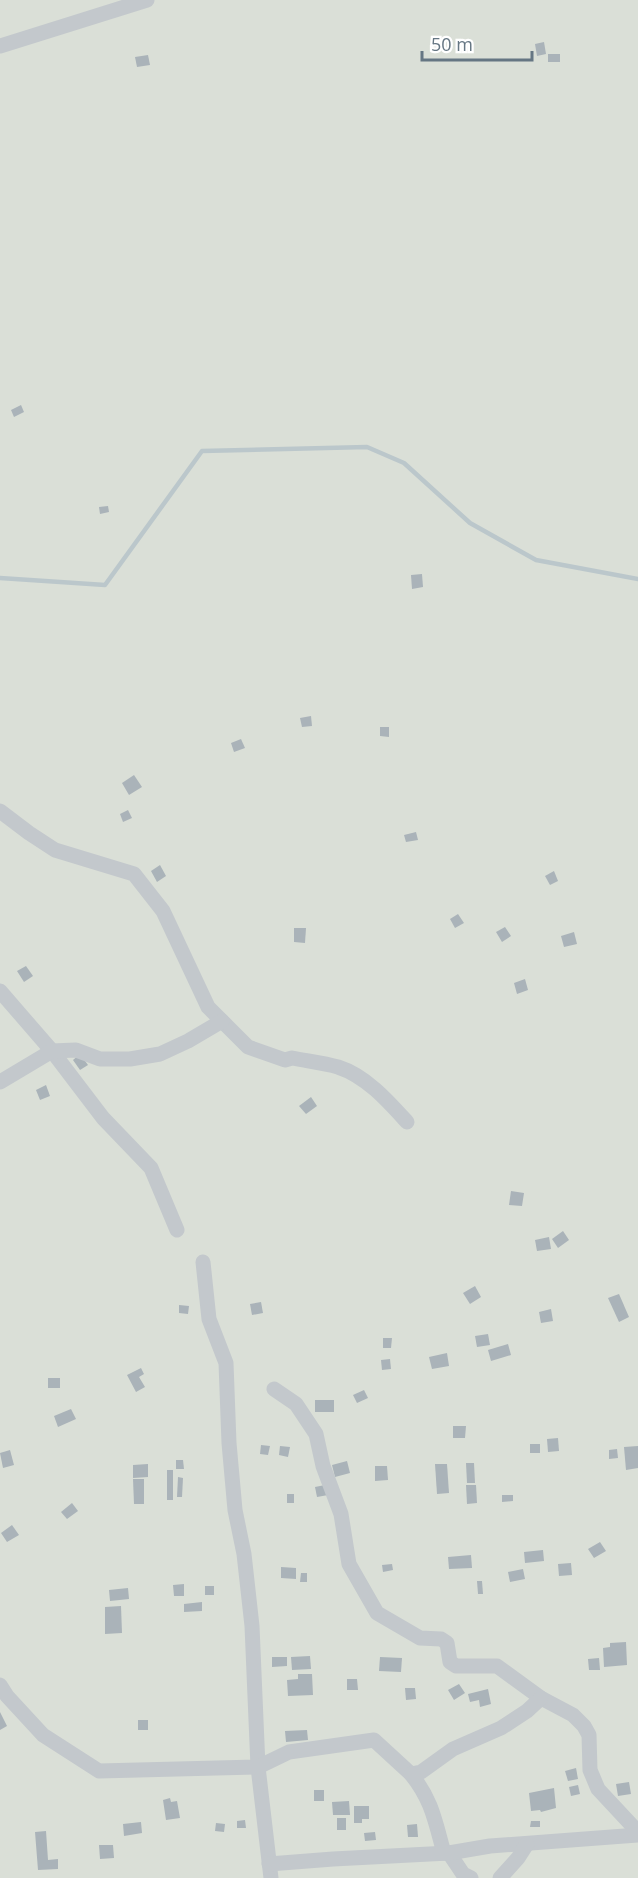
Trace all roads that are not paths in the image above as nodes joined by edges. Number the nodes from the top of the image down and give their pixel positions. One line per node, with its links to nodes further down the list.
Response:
1 (147, 0): 2 (street)
2 (0, 46)
3 (0, 811): 5 (street)
4 (0, 991): 6 (street)
5 (222, 1021): 6 (street); 8 (street)
6 (52, 1051): 7 (street); 9 (street)
7 (0, 1082)
8 (406, 1122)
9 (177, 1230)
10 (203, 1262): 14 (street)
11 (274, 1389): 13 (street)
12 (0, 1685): 14 (street)
13 (541, 1698): 15 (street); 16 (street)
14 (258, 1767): 15 (street); 19 (street)
15 (411, 1774): 18 (street)
16 (638, 1834): 17 (street)
17 (527, 1844): 18 (street); 20 (street)
18 (446, 1853): 19 (street); 21 (street)
19 (270, 1871)
20 (515, 1871): 22 (street)
21 (471, 1878)
22 (500, 1878)

